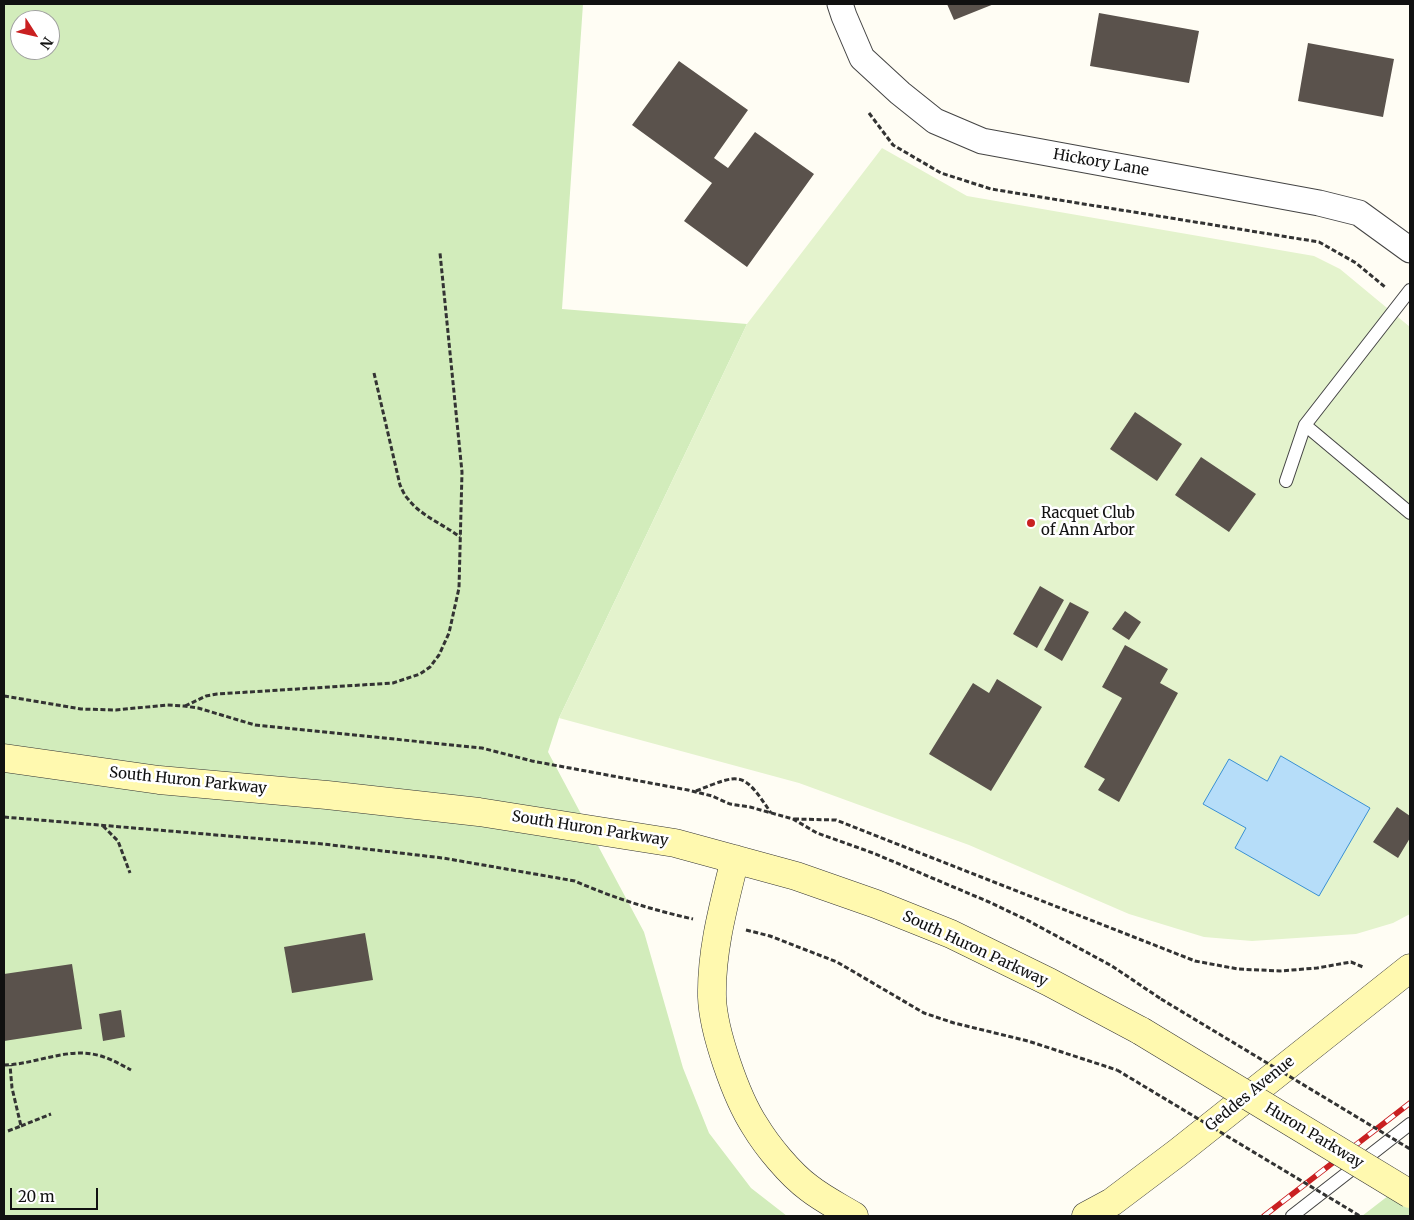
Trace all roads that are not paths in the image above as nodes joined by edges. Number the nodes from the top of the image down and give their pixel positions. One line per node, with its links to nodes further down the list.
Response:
1 (840, 4): 2 (street, Hickory Lane)
2 (1410, 250)
3 (1410, 290): 4 (lane)
4 (1305, 425): 5 (lane); 6 (lane)
5 (1286, 481)
6 (1410, 513)
7 (4, 758): 8 (main road, South Huron Parkway)
8 (735, 859): 10 (main road, South Huron Parkway); 13 (main road)
9 (1410, 968): 14 (main road, Geddes Avenue)
10 (1141, 1031): 12 (main road, Huron Parkway, bridge)
11 (1410, 1124): 15 (lane)
12 (1410, 1194)
13 (854, 1216)
14 (1086, 1216)
15 (1292, 1216)

